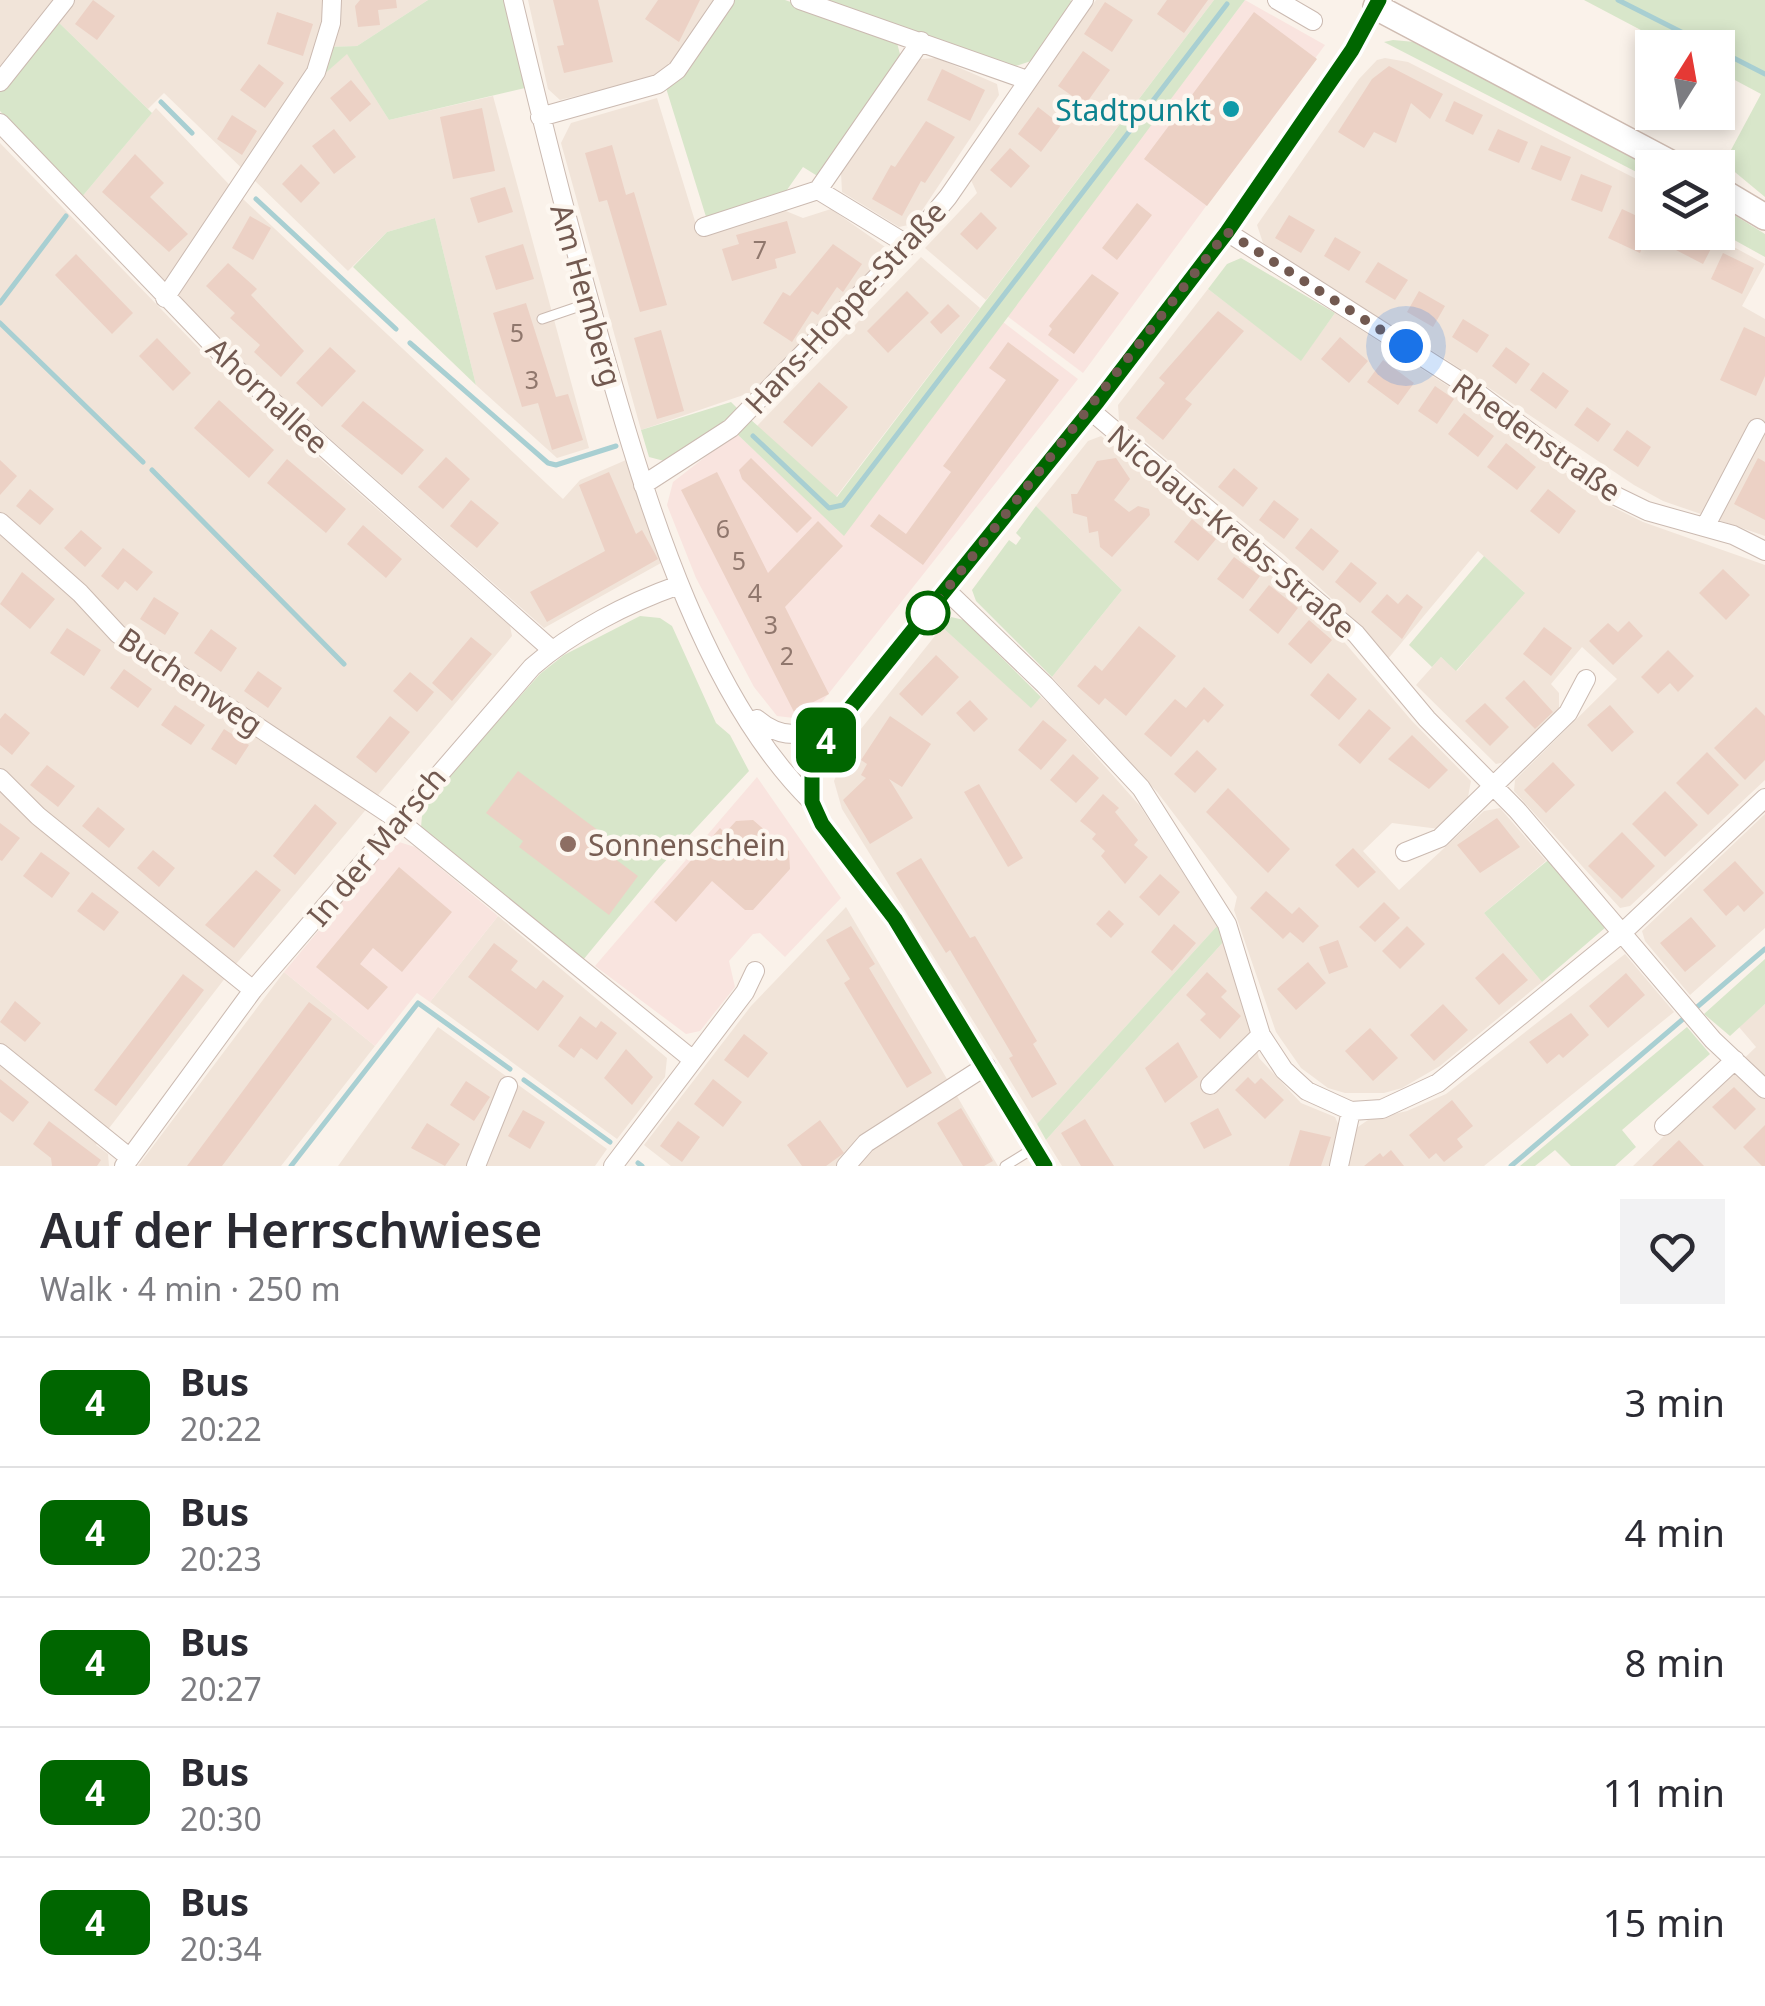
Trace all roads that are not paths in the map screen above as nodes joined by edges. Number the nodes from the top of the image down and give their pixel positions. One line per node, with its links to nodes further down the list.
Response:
1 (66, 0): 12 (street)
2 (332, 0): 22 (street)
3 (513, 0): 13 (street, Am Hemberg)
4 (725, 0): 13 (street)
5 (800, 0): 10 (street)
6 (1084, 0): 11 (street, Hans-Hoppe-Straße)
7 (1277, 0): 9 (street)
8 (1378, 3): 15 (street); 20 (street)
9 (1313, 20)
10 (920, 41): 11 (street); 16 (street)
11 (1027, 80): 21 (street, Hans-Hoppe-Straße)
12 (0, 82)
13 (540, 117): 23 (street, Am Hemberg)
14 (0, 123): 22 (street, Ahornallee)
15 (1647, 150)
16 (818, 190): 19 (street); 21 (street)
17 (1735, 199): 18 (street)
18 (1765, 217)
19 (704, 227)
20 (1227, 232): 25 (street); 29 (street, Rhedenstraße)
21 (908, 245): 27 (street, Hans-Hoppe-Straße)
22 (165, 298): 33 (street, Ahornallee)
23 (589, 303): 24 (lane); 27 (street, Am Hemberg)
24 (542, 319)
25 (1090, 410): 32 (street); 38 (street, Nicolaus-Krebs-Straße)
26 (1757, 428): 29 (street)
27 (643, 485): 31 (street, Am Hemberg)
28 (0, 522): 41 (street, Buchenweg)
29 (1705, 527): 30 (street, Rhedenstraße)
30 (1765, 551)
31 (679, 584): 33 (street, In der Marsch); 35 (street, Am Hemberg)
32 (946, 590): 36 (street); 46 (street)
33 (552, 650): 41 (street, In der Marsch)
34 (1586, 680): 38 (street)
35 (742, 706): 36 (street); 40 (street, Am Hemberg)
36 (847, 712): 40 (street)
37 (0, 778): 45 (street)
38 (1494, 785): 42 (street); 43 (street, Nicolaus-Krebs-Straße)
39 (1765, 798): 43 (street)
40 (812, 802): 50 (street, Am Hemberg)
41 (398, 820): 45 (street, In der Marsch); 48 (street, Buchenweg)
42 (1405, 852)
43 (1622, 932): 49 (street, Nicolaus-Krebs-Straße); 54 (street)
44 (754, 971): 48 (street)
45 (254, 990): 57 (street, In der Marsch)
46 (1262, 1035): 51 (street); 54 (street)
47 (0, 1054): 57 (street)
48 (693, 1060): 59 (street)
49 (1735, 1060): 53 (street, Nicolaus-Krebs-Straße); 55 (street)
50 (986, 1066): 56 (street, Am Hemberg); 60 (street)
51 (1210, 1085)
52 (508, 1086): 58 (street)
53 (1765, 1090)
54 (1351, 1111): 63 (street)
55 (1664, 1126)
56 (1034, 1148): 61 (lane); 62 (street, Am Hemberg)
57 (127, 1162)
58 (476, 1166)
59 (613, 1166)
60 (846, 1166)
61 (1006, 1166)
62 (1045, 1166)
63 (1339, 1166)

